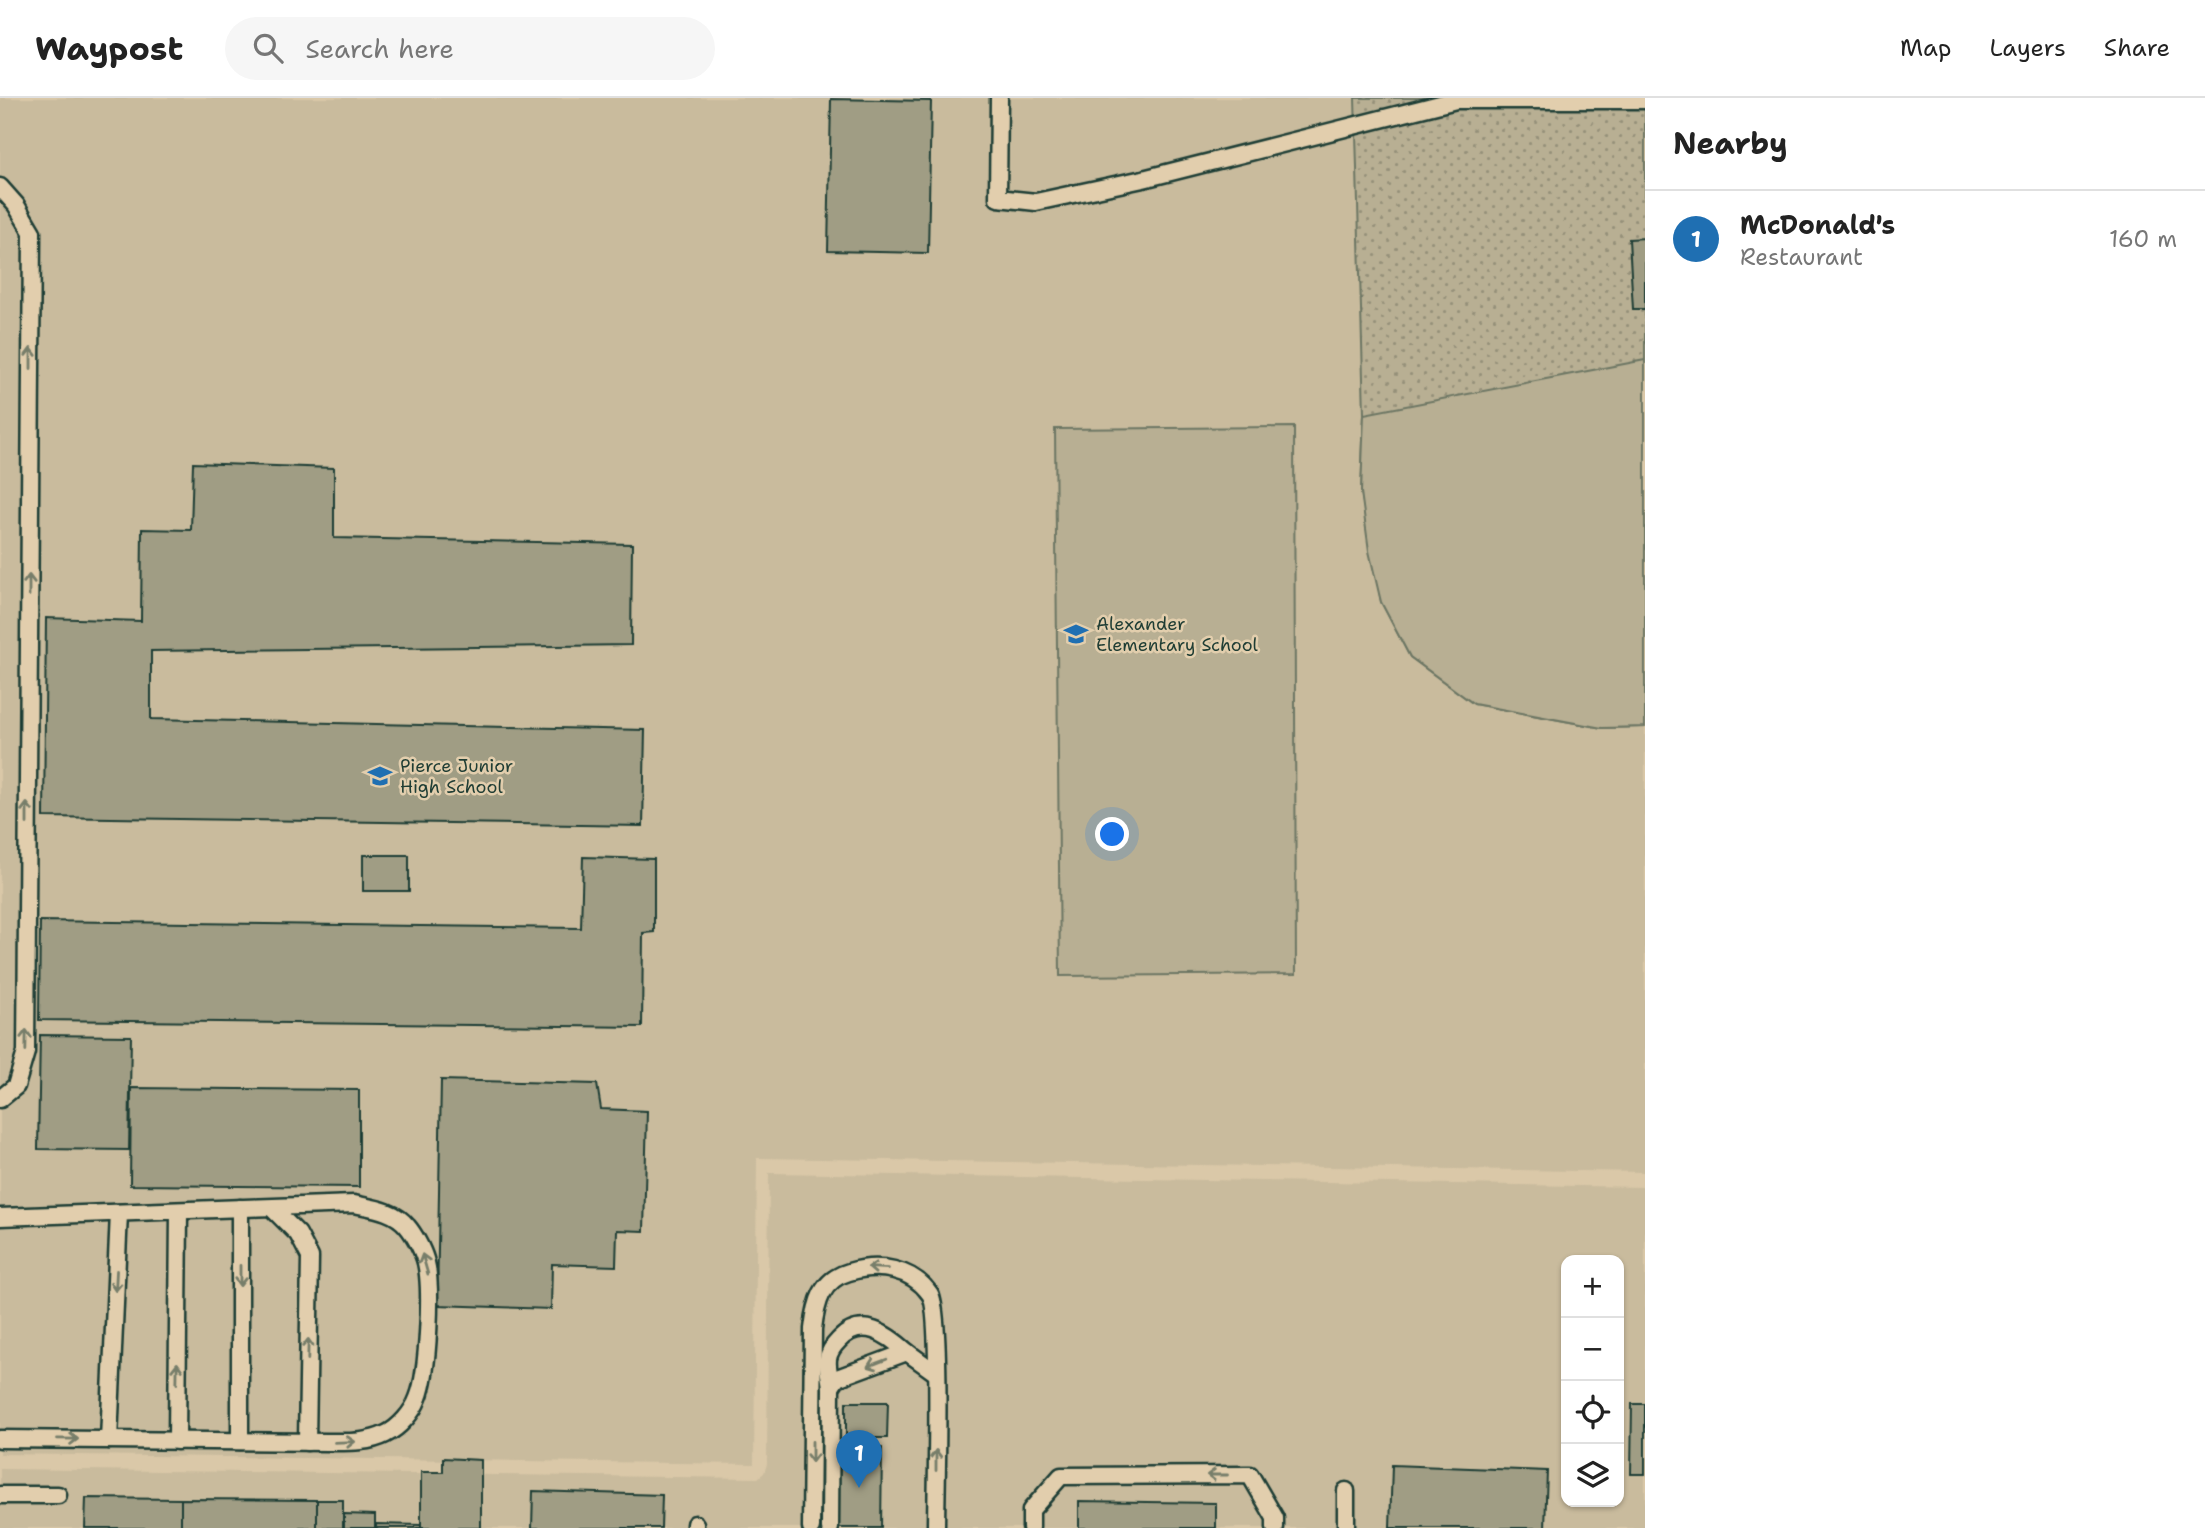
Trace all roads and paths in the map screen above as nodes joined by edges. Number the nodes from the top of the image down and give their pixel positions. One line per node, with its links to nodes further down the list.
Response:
1 (999, 98): 2 (lane)
2 (1645, 100)
3 (0, 187): 4 (lane, one-way to 3)
4 (0, 1099)
5 (240, 1208): 6 (lane); 7 (lane); 16 (lane, one-way to 16)
6 (272, 1208): 17 (lane, one-way to 6); 17 (lane, one-way to 6)
7 (179, 1211): 8 (lane); 15 (lane, one-way to 7)
8 (119, 1213): 9 (lane); 14 (lane, one-way to 14)
9 (0, 1217)
10 (907, 1352): 11 (lane); 12 (lane, one-way to 12); 12 (lane)
11 (936, 1373): 21 (lane, one-way to 21); 23 (lane, one-way to 11)
12 (831, 1387): 22 (lane)
13 (0, 1439): 14 (lane, one-way to 14)
14 (109, 1440): 15 (lane)
15 (177, 1441): 16 (lane)
16 (240, 1441): 17 (lane)
17 (307, 1442)
18 (1346, 1491): 26 (lane)
19 (0, 1495): 20 (lane)
20 (58, 1495)
21 (811, 1528)
22 (830, 1528)
23 (936, 1528)
24 (1031, 1528): 25 (lane, one-way to 24)
25 (1275, 1528)
26 (1346, 1528)

